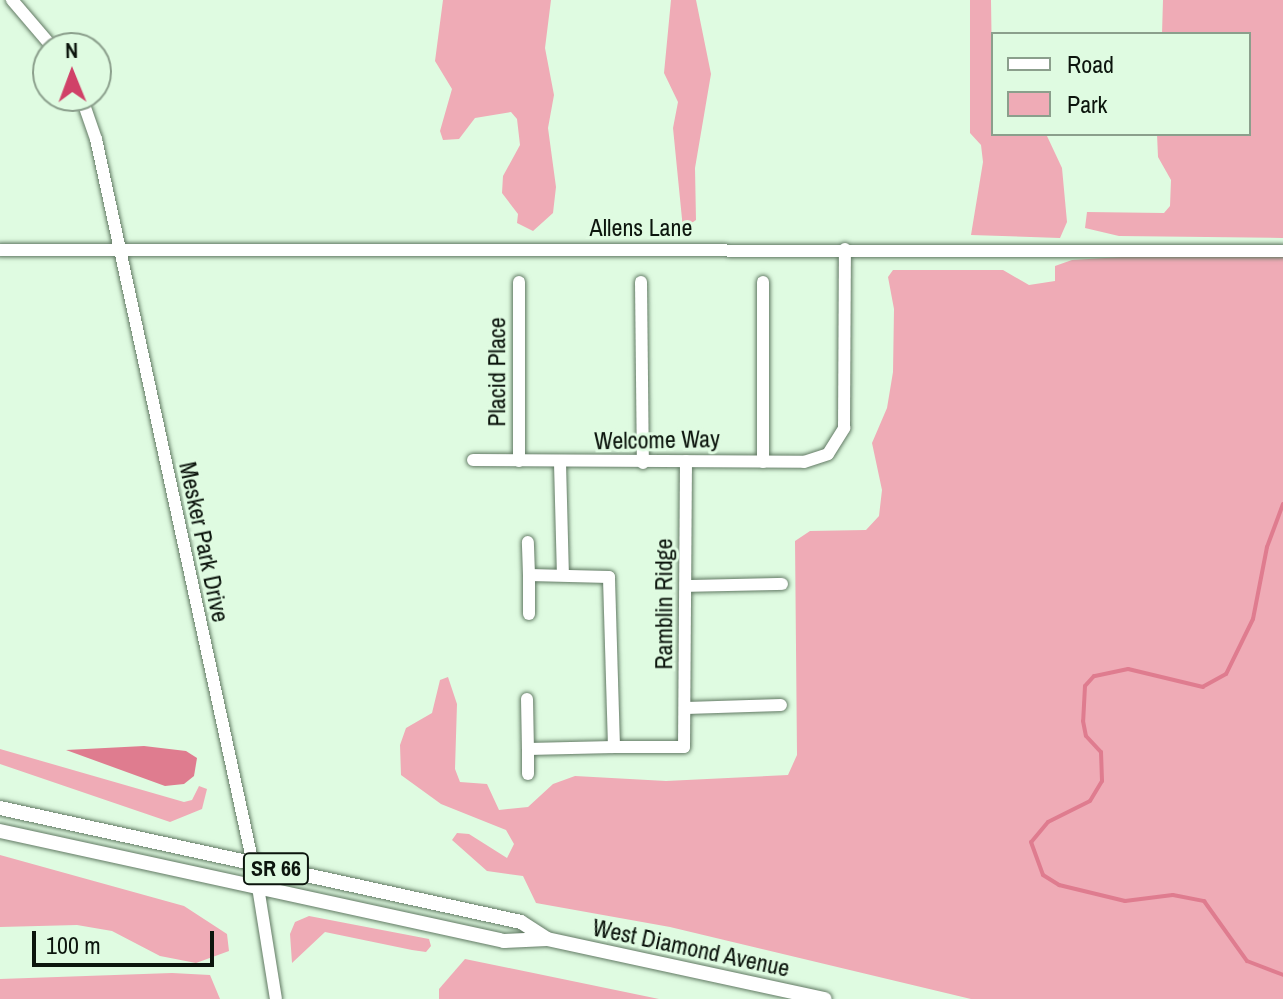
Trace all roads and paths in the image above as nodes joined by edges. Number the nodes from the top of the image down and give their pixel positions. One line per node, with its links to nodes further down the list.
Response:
1 (12, 0): 2 (street)
2 (39, 32)
3 (85, 112): 4 (street, Mesker Park Drive)
4 (119, 249): 5 (street, Allens Lane); 6 (street, Allens Lane); 31 (street, Mesker Park Drive)
5 (845, 249): 7 (street, Allens Lane); 14 (street, Welcome Way)
6 (0, 250)
7 (1283, 251)
8 (519, 282): 12 (street, Placid Place)
9 (641, 282): 16 (street)
10 (763, 282): 14 (street)
11 (473, 460): 12 (street, Welcome Way)
12 (519, 461): 15 (street, Welcome Way)
13 (686, 461): 14 (street, Welcome Way); 16 (street, Welcome Way); 21 (street, Ramblin Ridge)
14 (763, 462)
15 (560, 463): 16 (street, Welcome Way); 18 (street)
16 (643, 463)
17 (528, 542): 19 (street)
18 (563, 574): 19 (street); 26 (street)
19 (529, 575): 22 (street)
20 (782, 584): 21 (street)
21 (686, 586): 25 (street, Ramblin Ridge)
22 (529, 614)
23 (527, 699): 27 (street)
24 (781, 705): 25 (street)
25 (686, 708): 26 (street, Ramblin Ridge)
26 (614, 747): 27 (street)
27 (528, 749): 28 (street)
28 (528, 774)
29 (0, 808): 31 (main road, West Diamond Avenue / SR 66)
30 (0, 831): 32 (main road, West Diamond Avenue / SR 66)
31 (252, 863): 32 (street, Mesker Park Drive); 33 (main road, West Diamond Avenue / SR 66)
32 (258, 887): 33 (main road, West Diamond Avenue / SR 66); 34 (street, Mesker Park Drive)
33 (547, 939): 35 (main road, West Diamond Avenue / SR 66)
34 (276, 999)
35 (825, 999)

